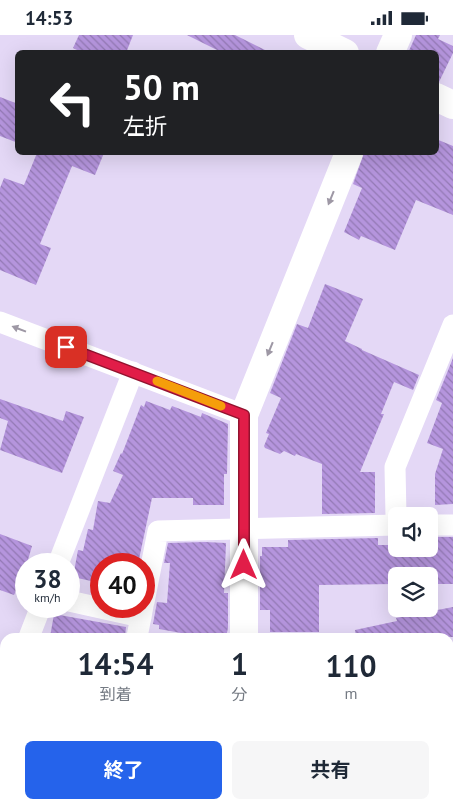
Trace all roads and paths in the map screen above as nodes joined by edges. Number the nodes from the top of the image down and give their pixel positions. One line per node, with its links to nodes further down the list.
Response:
1 (308, 35): 3 (street)
2 (398, 35): 4 (street)
3 (339, 50)
4 (391, 50)
5 (439, 98): 6 (street)
6 (453, 105)
7 (348, 155): 11 (street, one-way to 11)
8 (0, 322): 10 (street, one-way to 8)
9 (453, 325): 12 (street)
10 (133, 372): 11 (street); 17 (street)
11 (244, 415): 16 (street)
12 (396, 507)
13 (388, 525): 16 (street)
14 (438, 525): 15 (street)
15 (453, 525)
16 (244, 528): 18 (street); 21 (street)
17 (62, 553)
18 (154, 553)
19 (36, 618): 20 (street)
20 (31, 633)
21 (244, 633)

